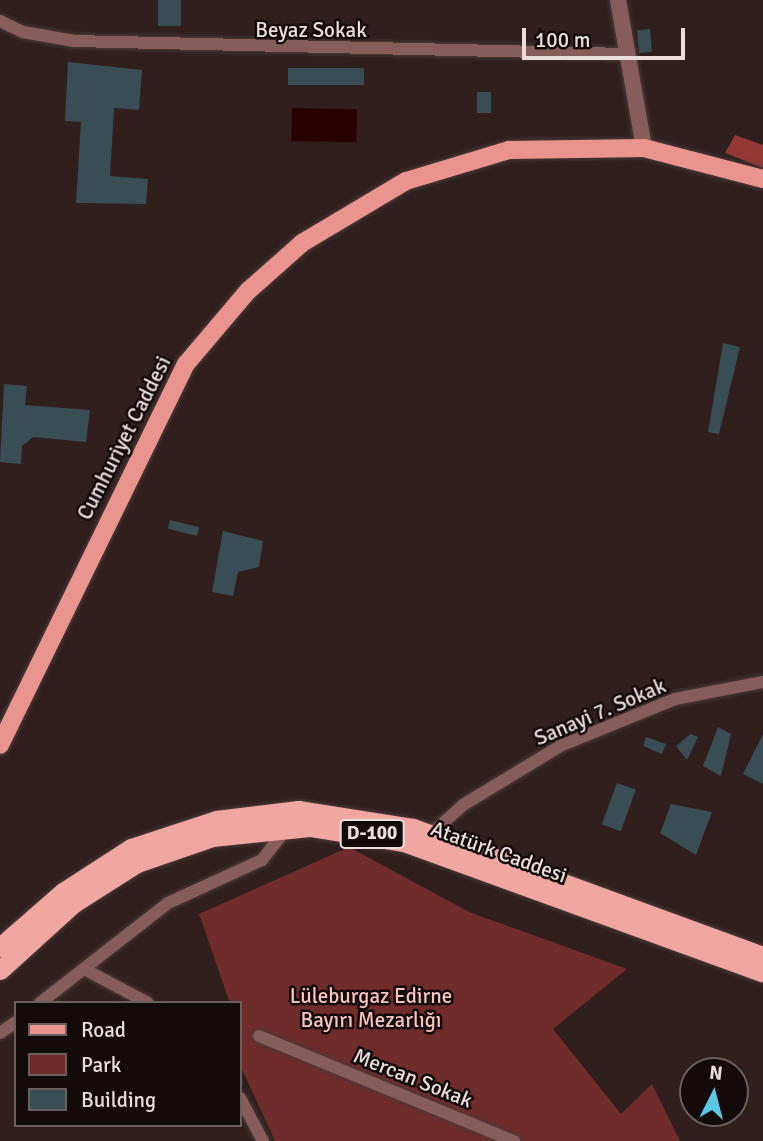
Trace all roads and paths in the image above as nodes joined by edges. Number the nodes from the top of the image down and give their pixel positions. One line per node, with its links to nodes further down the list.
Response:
1 (618, 0): 3 (street)
2 (0, 21): 3 (street, Beyaz Sokak)
3 (626, 54): 4 (street)
4 (644, 148): 5 (main road, Cumhuriyet Caddesi); 7 (main road, Cumhuriyet Caddesi)
5 (763, 178)
6 (763, 682): 9 (street, Sanayi 7. Sokak)
7 (0, 745)
8 (287, 828): 12 (street); 13 (highway, Atatürk Caddesi / D-100); 14 (highway, Atatürk Caddesi / D-100)
9 (432, 834): 10 (highway, Atatürk Caddesi / D-100); 11 (highway, Atatürk Caddesi / D-100)
10 (0, 947)
11 (763, 956)
12 (84, 969): 15 (street); 16 (street)
13 (0, 970)
14 (763, 973)
15 (43, 1001)
16 (144, 1001)
17 (259, 1036): 20 (street, Mercan Sokak)
18 (242, 1102): 19 (street)
19 (263, 1141)
20 (513, 1141)

